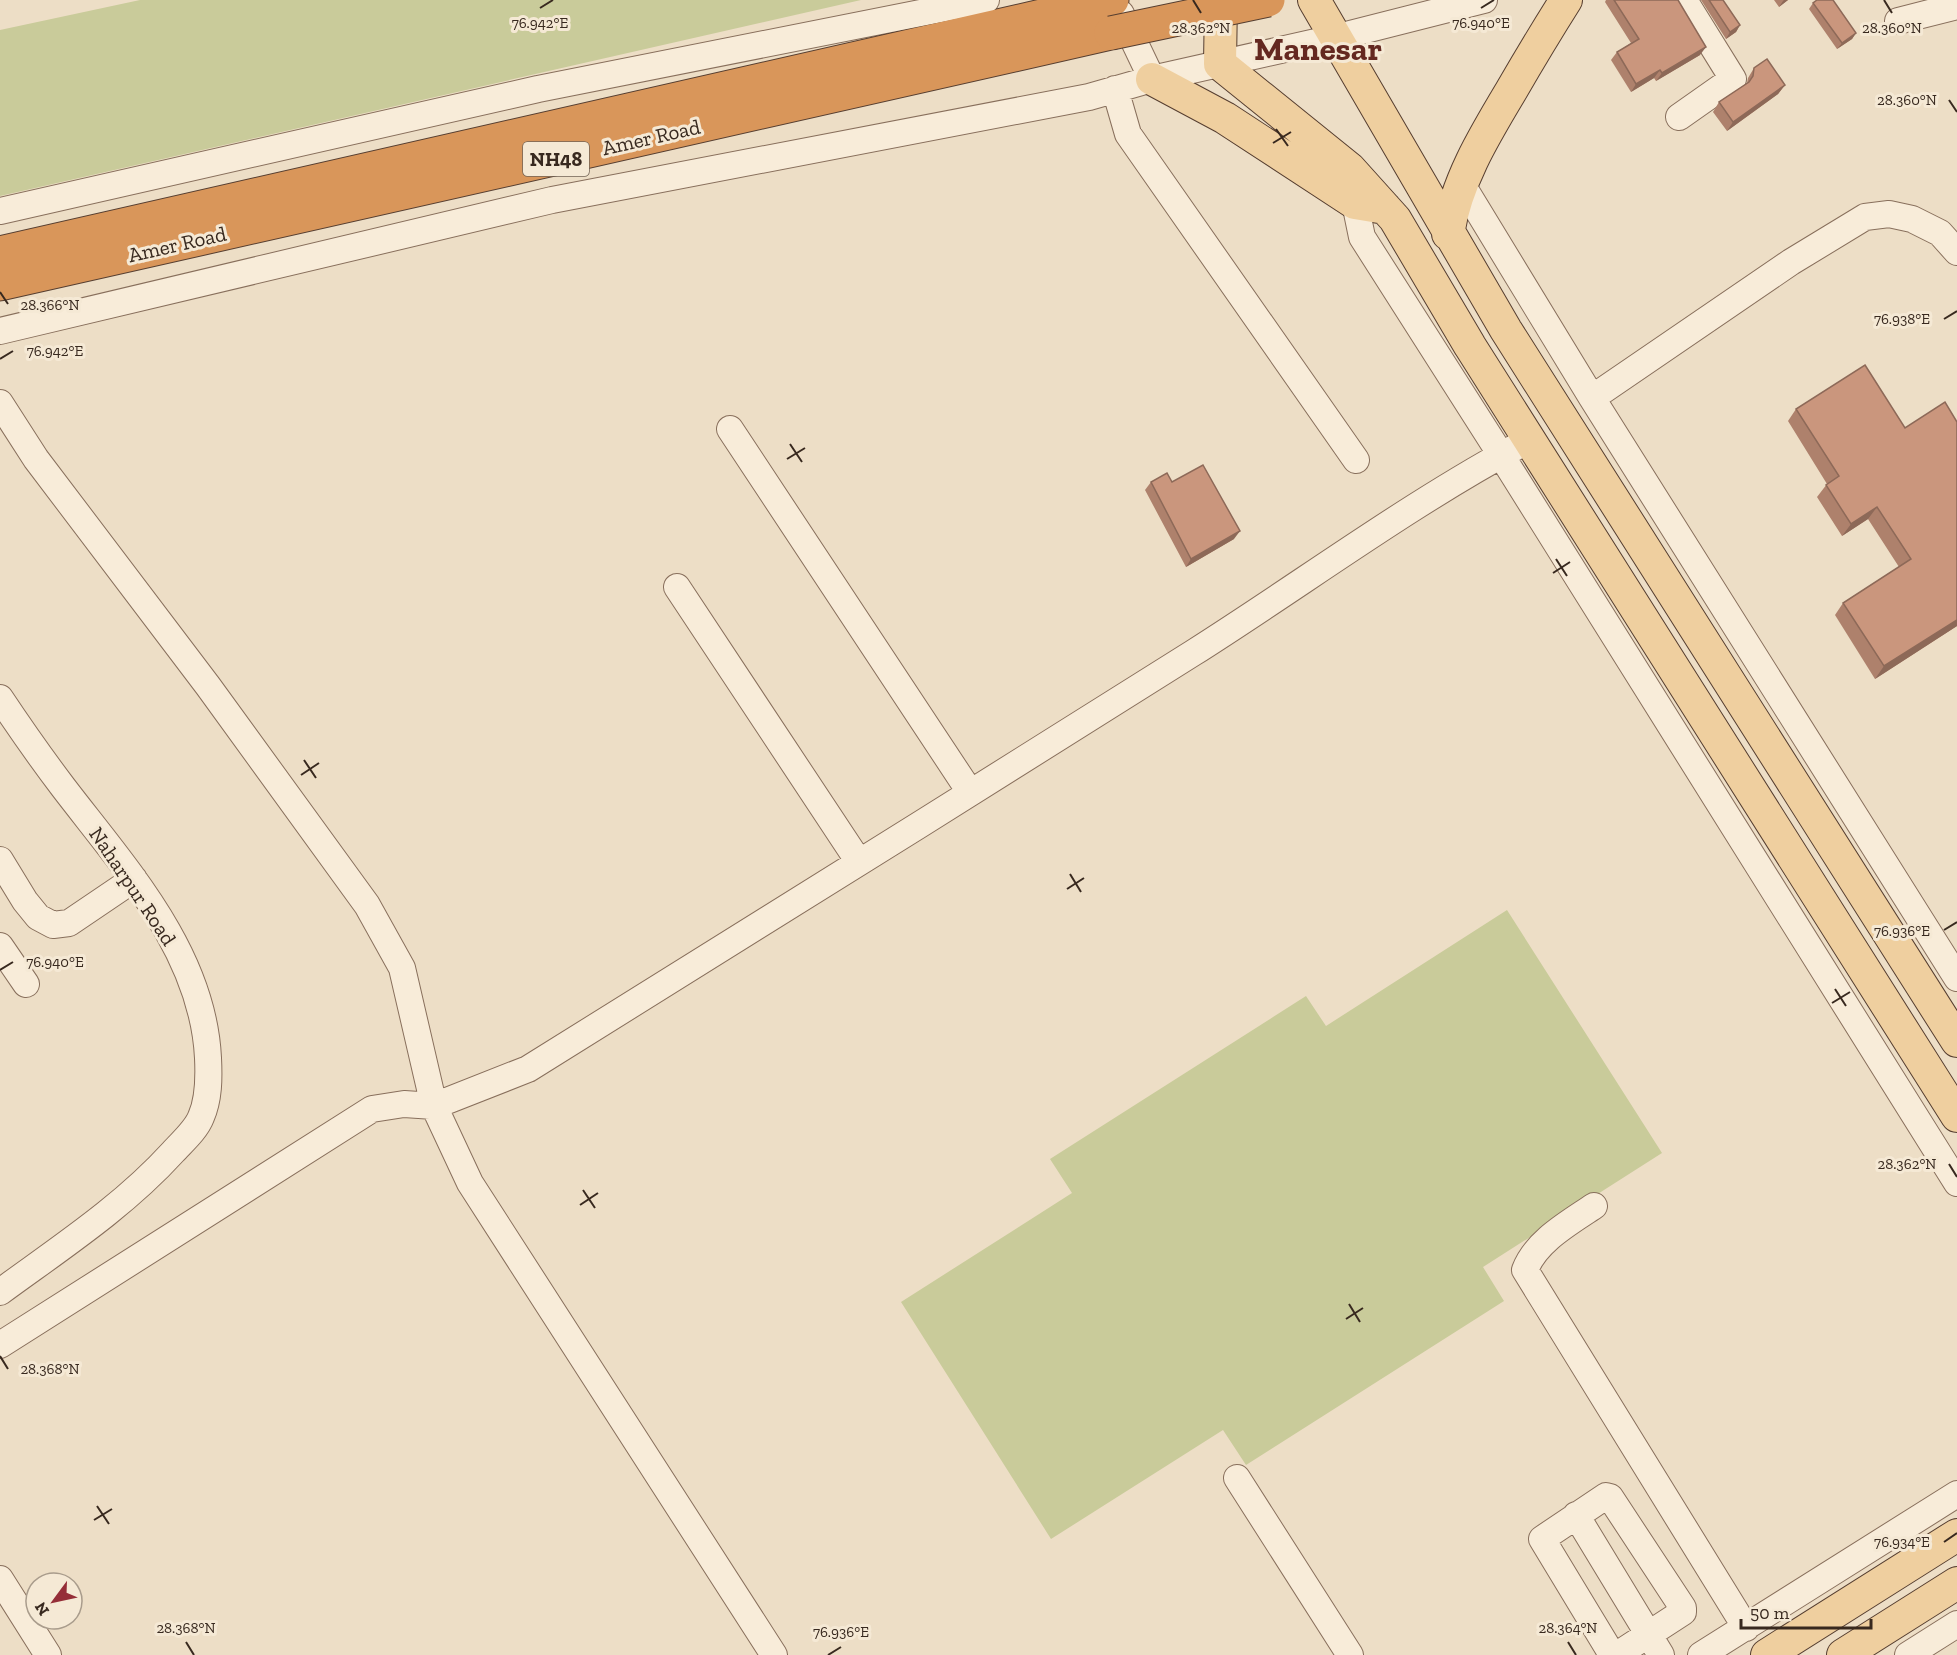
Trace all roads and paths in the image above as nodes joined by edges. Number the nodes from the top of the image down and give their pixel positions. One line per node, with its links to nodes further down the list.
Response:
1 (986, 0): 19 (street)
2 (1221, 0): 12 (main road)
3 (1268, 0): 23 (highway, Amer Road / NH48, bridge)
4 (1314, 0): 11 (main road)
5 (1484, 0): 11 (street)
6 (1566, 0): 16 (main road)
7 (1684, 0): 15 (street)
8 (1108, 1): 13 (street); 22 (highway, Amer Road / NH48)
9 (1957, 6): 10 (street)
10 (1898, 21)
11 (1334, 38): 12 (street); 20 (main road)
12 (1220, 64): 13 (street); 18 (main road)
13 (1152, 79): 14 (street); 17 (main road)
14 (1115, 89): 24 (street); 30 (street)
15 (1679, 117)
16 (1461, 183): 20 (main road); 25 (street)
17 (1355, 203): 18 (main road); 29 (street)
18 (1385, 208): 28 (main road)
19 (0, 211)
20 (1448, 234): 40 (main road)
21 (1957, 252): 25 (street)
22 (0, 253)
23 (0, 284)
24 (0, 331)
25 (1592, 398): 38 (street)
26 (0, 403): 41 (street)
27 (730, 429): 33 (street)
28 (1529, 440): 29 (street); 42 (main road)
29 (1502, 455): 33 (street); 43 (street)
30 (1356, 460)
31 (677, 586): 35 (street)
32 (0, 698): 36 (street, Naharpur Road)
33 (970, 792): 35 (street)
34 (0, 860): 36 (street)
35 (859, 862): 41 (street)
36 (134, 879): 45 (street, Naharpur Road)
37 (0, 946): 39 (street)
38 (1957, 978)
39 (26, 984)
40 (1957, 1041)
41 (434, 1106): 46 (street); 57 (street)
42 (1957, 1116)
43 (1957, 1183)
44 (1594, 1206): 54 (street)
45 (0, 1292)
46 (0, 1345)
47 (1237, 1478): 58 (street)
48 (1957, 1494): 54 (street)
49 (1576, 1515): 55 (street); 55 (street); 55 (street)
50 (1957, 1535): 60 (main road)
51 (0, 1579): 56 (street)
52 (1957, 1584): 61 (main road)
53 (1957, 1624): 62 (street)
54 (1746, 1628): 59 (street)
55 (1655, 1645)
56 (48, 1655)
57 (774, 1655)
58 (1350, 1655)
59 (1701, 1655)
60 (1767, 1655)
61 (1844, 1655)
62 (1908, 1655)

